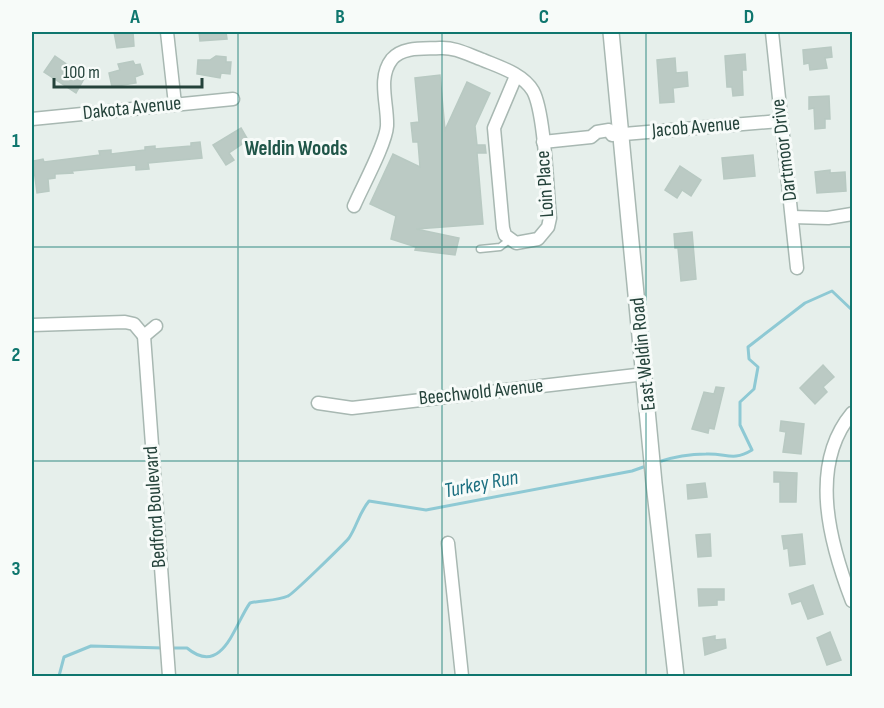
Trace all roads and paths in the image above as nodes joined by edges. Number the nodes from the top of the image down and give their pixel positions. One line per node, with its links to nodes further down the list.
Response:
1 (166, 32): 6 (street)
2 (611, 32): 9 (street, East Weldin Road)
3 (772, 32): 8 (street, Dartmoor Drive)
4 (516, 76): 10 (street, Loin Place); 11 (street, Loin Place); 14 (street)
5 (233, 99): 6 (street, Dakota Avenue)
6 (175, 104): 7 (street, Dakota Avenue)
7 (32, 118)
8 (780, 121): 9 (street, Jacob Avenue); 13 (street, Dartmoor Drive)
9 (617, 134): 10 (street, Jacob Avenue); 20 (street, East Weldin Road)
10 (543, 142): 14 (street, Loin Place)
11 (354, 206)
12 (852, 214): 13 (street)
13 (792, 218): 16 (street, Dartmoor Drive)
14 (509, 240): 15 (lane)
15 (480, 249)
16 (797, 268)
17 (32, 325): 19 (street)
18 (156, 326): 19 (street)
19 (144, 336): 25 (street, Bedford Boulevard)
20 (645, 374): 21 (street, Beechwold Avenue); 27 (street, East Weldin Road)
21 (318, 403)
22 (852, 413): 24 (street)
23 (448, 543): 26 (street)
24 (852, 602)
25 (169, 676)
26 (462, 676)
27 (676, 676)

